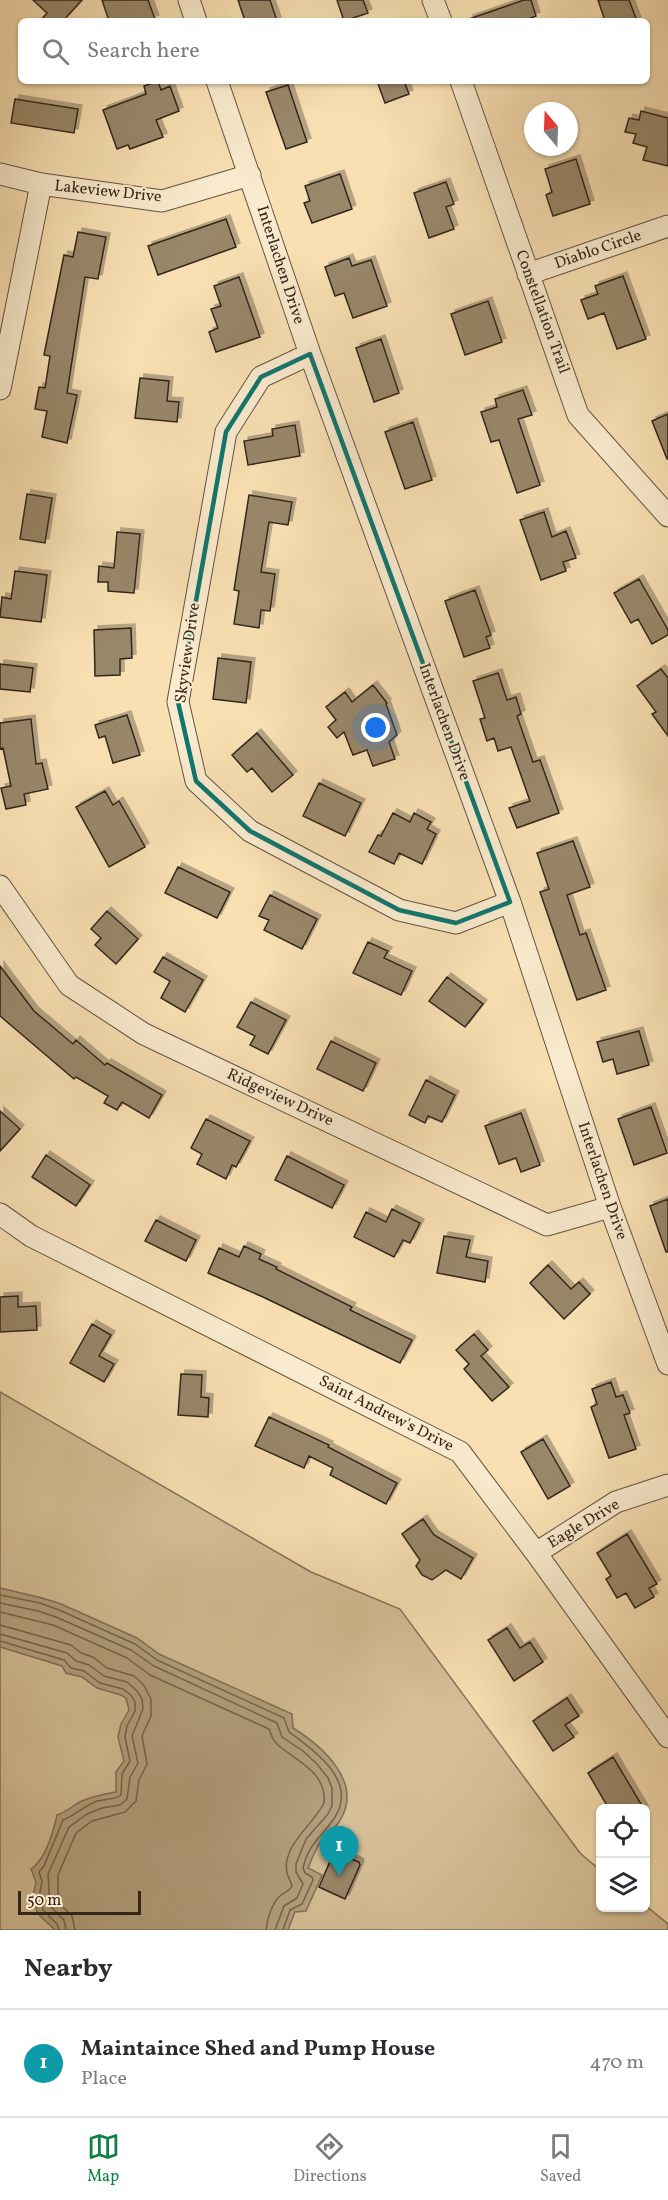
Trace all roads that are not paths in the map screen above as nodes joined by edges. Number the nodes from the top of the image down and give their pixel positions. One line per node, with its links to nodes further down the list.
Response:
1 (189, 0): 3 (street)
2 (433, 0): 4 (street)
3 (195, 18)
4 (440, 18)
5 (218, 84): 8 (street, Interlachen Drive)
6 (462, 84): 11 (street, Constellation Trail)
7 (0, 174): 9 (street, Lakeview Drive)
8 (250, 175): 9 (street, Lakeview Drive); 12 (street, Interlachen Drive)
9 (41, 184): 13 (street)
10 (668, 226): 11 (street, Diablo Circle)
11 (528, 274): 14 (street, Constellation Trail)
12 (310, 354): 16 (street, Interlachen Drive); 16 (street, Skyview Drive)
13 (0, 389)
14 (667, 513)
15 (0, 886): 17 (street, Ridgeview Drive)
16 (510, 902): 17 (street, Interlachen Drive)
17 (610, 1207): 19 (street, Interlachen Drive)
18 (0, 1214): 21 (street, Saint Andrew's Drive)
19 (668, 1364)
20 (668, 1485): 21 (street, Eagle Drive)
21 (536, 1553): 22 (street, Saint Andrew's Drive)
22 (668, 1737)

